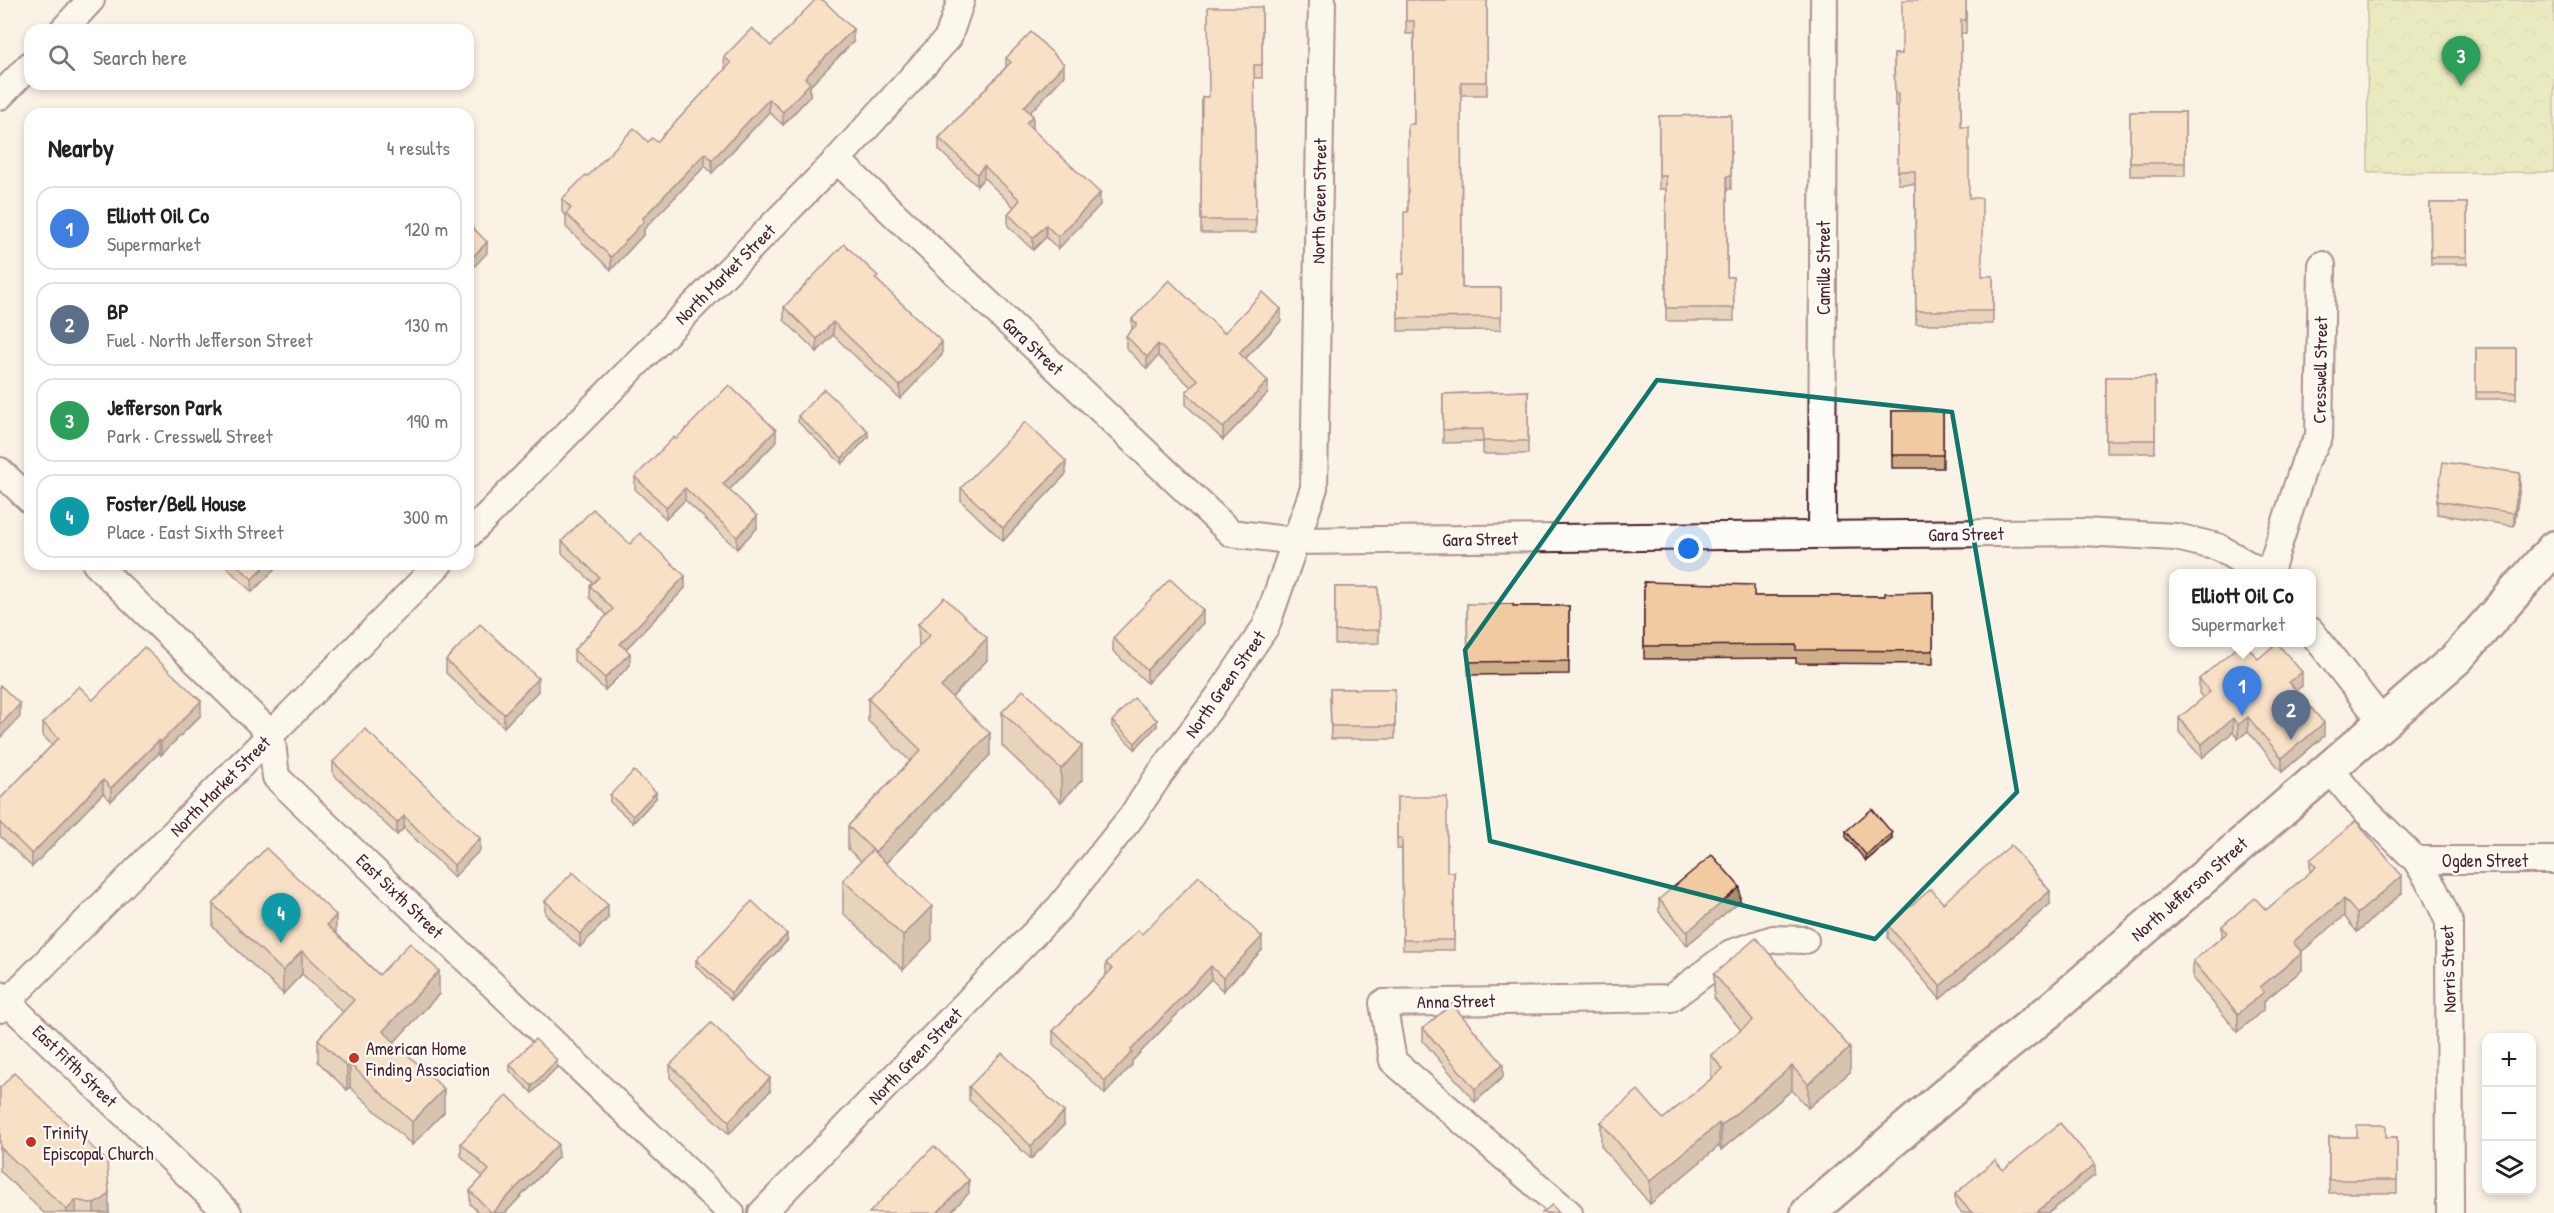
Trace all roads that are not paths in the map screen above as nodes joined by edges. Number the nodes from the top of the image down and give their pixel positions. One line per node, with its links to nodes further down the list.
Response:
1 (91, 0): 5 (street)
2 (961, 0): 8 (street, North Market Street)
3 (1322, 0): 14 (street, North Green Street)
4 (1824, 0): 13 (street, Camille Street)
5 (69, 24)
6 (24, 71): 7 (street)
7 (0, 96)
8 (837, 160): 12 (street, North Market Street); 14 (street, Gara Street)
9 (2322, 265): 17 (street, Cresswell Street)
10 (0, 471): 11 (street)
11 (24, 494)
12 (474, 529)
13 (1822, 536): 14 (street, Gara Street); 16 (street, Gara Street)
14 (1295, 541): 30 (street, North Green Street)
15 (2554, 548): 21 (main road, North Jefferson Street)
16 (2259, 569)
17 (2267, 569)
18 (102, 570): 22 (street)
19 (433, 570): 22 (street, North Market Street)
20 (2316, 637): 21 (street)
21 (2384, 724): 23 (main road, North Jefferson Street)
22 (271, 734): 27 (street, North Market Street); 29 (street, East Sixth Street)
23 (2329, 768): 24 (street, Norris Street); 32 (main road, North Jefferson Street)
24 (2416, 860): 25 (street, Ogden Street); 33 (street, Norris Street)
25 (2554, 860)
26 (1805, 940): 31 (street, Anna Street)
27 (2, 1002): 28 (street, East Fifth Street)
28 (228, 1213)
29 (731, 1213)
30 (762, 1213)
31 (1569, 1213)
32 (1808, 1213)
33 (2450, 1213)

